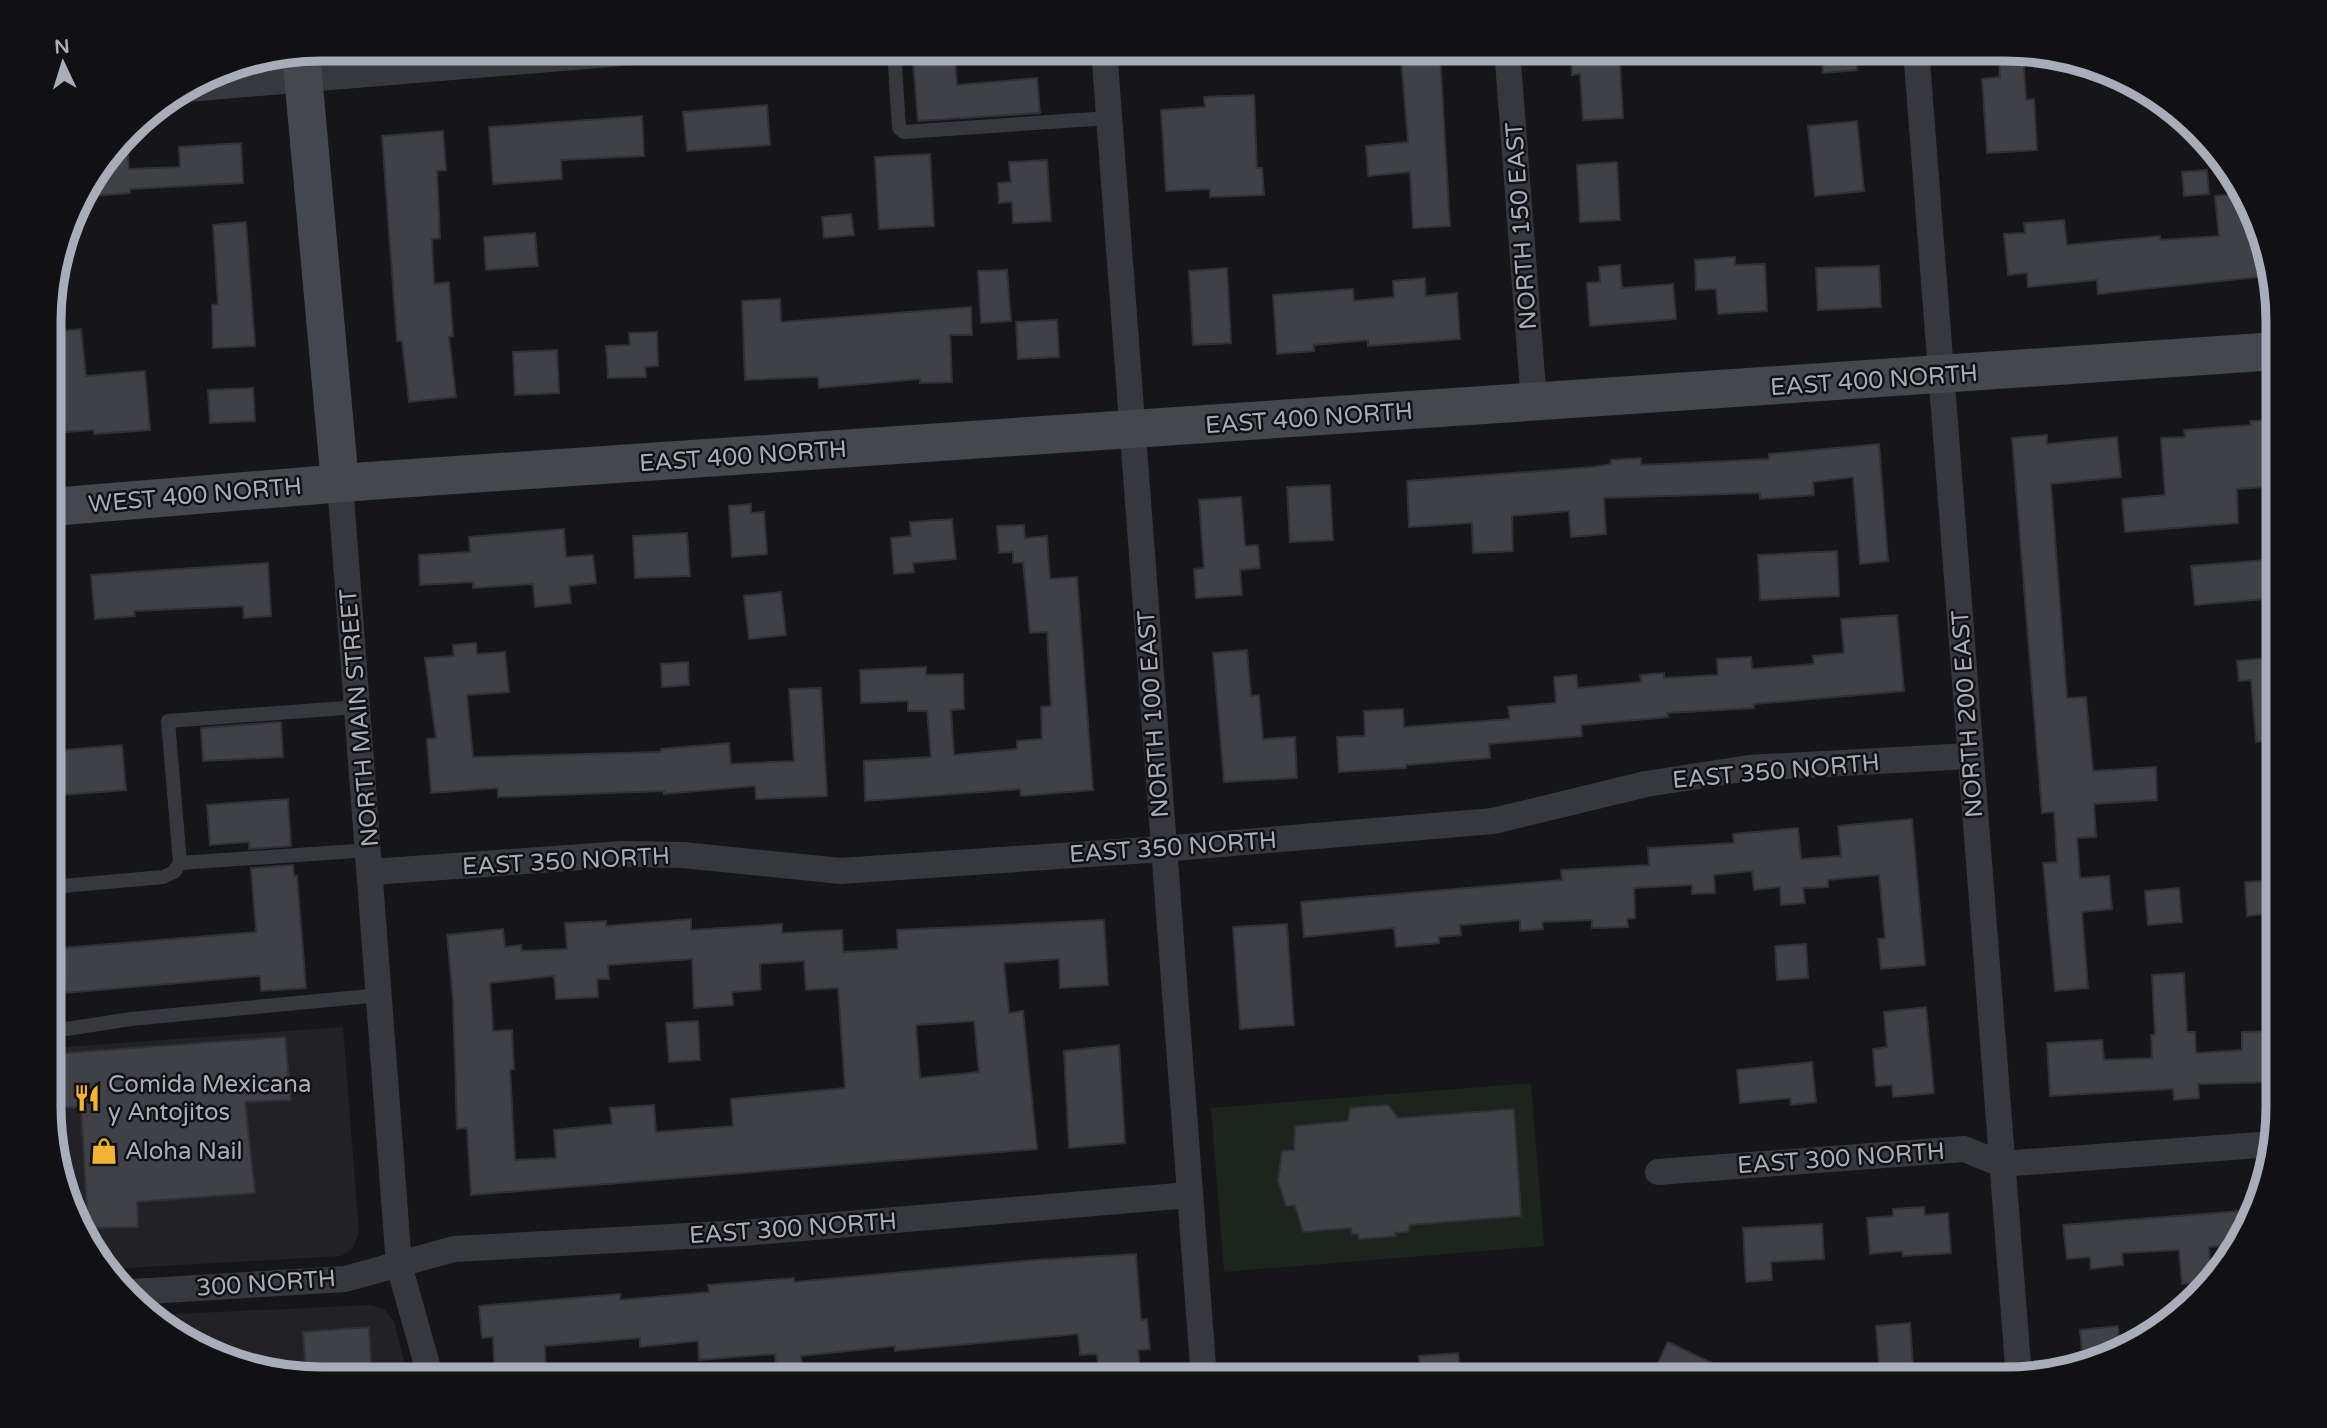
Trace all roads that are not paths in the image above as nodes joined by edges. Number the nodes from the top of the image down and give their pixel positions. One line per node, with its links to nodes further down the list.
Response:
1 (426, 61): 6 (street)
2 (895, 61): 8 (lane)
3 (1105, 61): 8 (street, NORTH 100 EAST)
4 (1508, 61): 11 (street, NORTH 150 EAST)
5 (1917, 61): 10 (street, NORTH 200 EAST)
6 (303, 67): 7 (street); 13 (main road, NORTH MAIN STREET)
7 (217, 83)
8 (1109, 118): 12 (street, NORTH 100 EAST)
9 (2266, 352): 10 (main road, EAST 400 NORTH)
10 (1941, 375): 11 (main road, EAST 400 NORTH); 16 (street, NORTH 200 EAST)
11 (1534, 403): 12 (main road, EAST 400 NORTH)
12 (1134, 429): 13 (main road, EAST 400 NORTH); 17 (street, NORTH 100 EAST)
13 (340, 483): 14 (main road, WEST 400 NORTH); 15 (street, NORTH MAIN STREET)
14 (61, 505)
15 (358, 707): 18 (street, NORTH MAIN STREET); 19 (lane)
16 (1969, 756): 17 (street, EAST 350 NORTH); 24 (street, NORTH 200 EAST)
17 (1162, 849): 18 (street, EAST 350 NORTH); 26 (street, NORTH 100 EAST)
18 (371, 861): 19 (lane); 21 (street, NORTH MAIN STREET)
19 (180, 863): 20 (lane)
20 (61, 886)
21 (380, 995): 22 (lane); 27 (street, NORTH MAIN STREET)
22 (61, 1028)
23 (2263, 1145): 24 (street, EAST 300 NORTH)
24 (2001, 1164): 25 (street, EAST 300 NORTH); 29 (street, NORTH 200 EAST)
25 (1658, 1172)
26 (1189, 1195): 27 (street, EAST 300 NORTH); 31 (street, NORTH 100 EAST)
27 (399, 1265): 28 (street, 300 NORTH); 30 (street, NORTH MAIN STREET)
28 (140, 1292)
29 (2018, 1366)
30 (428, 1367)
31 (1203, 1367)

